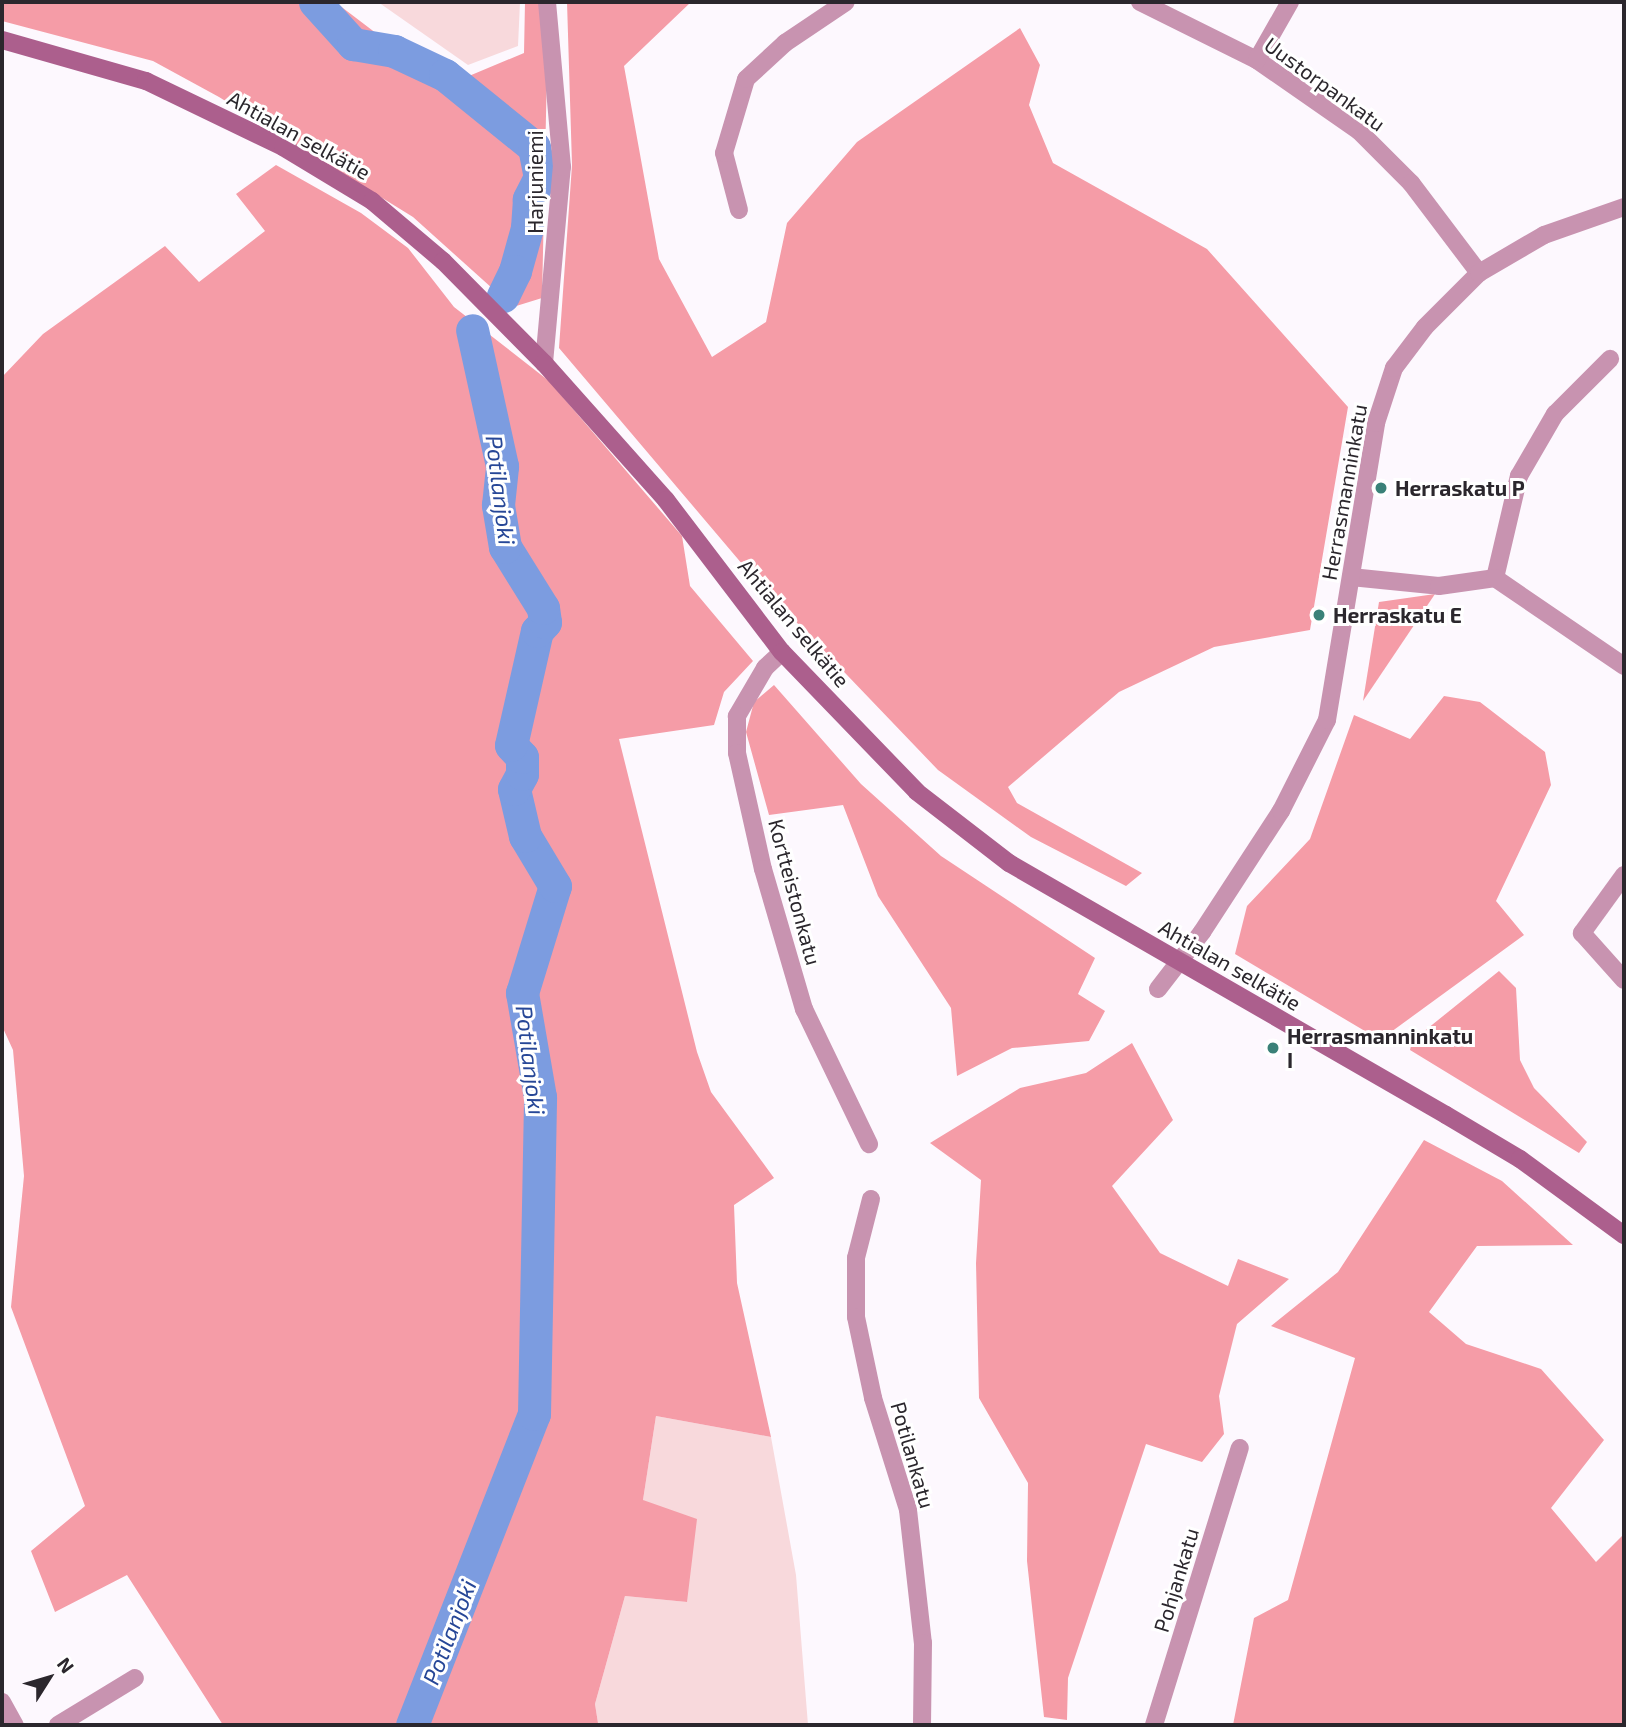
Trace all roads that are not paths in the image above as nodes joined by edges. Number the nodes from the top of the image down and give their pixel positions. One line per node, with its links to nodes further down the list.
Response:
1 (547, 2): 11 (street, Harjuniemi)
2 (846, 2): 8 (street)
3 (1140, 2): 6 (street, Uustorpankatu)
4 (1290, 2): 6 (street)
5 (2, 40): 11 (street, Ahtialan selkätie)
6 (1258, 60): 9 (street, Uustorpankatu)
7 (1624, 207): 9 (street, Herrasmanninkatu)
8 (739, 210)
9 (1479, 273): 12 (street, Herrasmanninkatu)
10 (1610, 359): 13 (street)
11 (544, 363): 14 (street, Ahtialan selkätie)
12 (1351, 577): 13 (street); 17 (street, Herrasmanninkatu)
13 (1495, 578): 15 (street)
14 (782, 652): 17 (street, Ahtialan selkätie); 20 (street, Kortteistonkatu)
15 (1624, 666)
16 (1624, 875): 18 (street)
17 (1180, 961): 19 (street, Herrasmanninkatu); 22 (street, Ahtialan selkätie)
18 (1624, 980)
19 (1158, 989)
20 (869, 1144)
21 (871, 1199): 28 (street, Potilankatu)
22 (1624, 1235)
23 (1240, 1448): 29 (street, Pohjankatu)
24 (135, 1678): 27 (street)
25 (2, 1702): 26 (street)
26 (15, 1725)
27 (58, 1725)
28 (922, 1725)
29 (1154, 1725)

